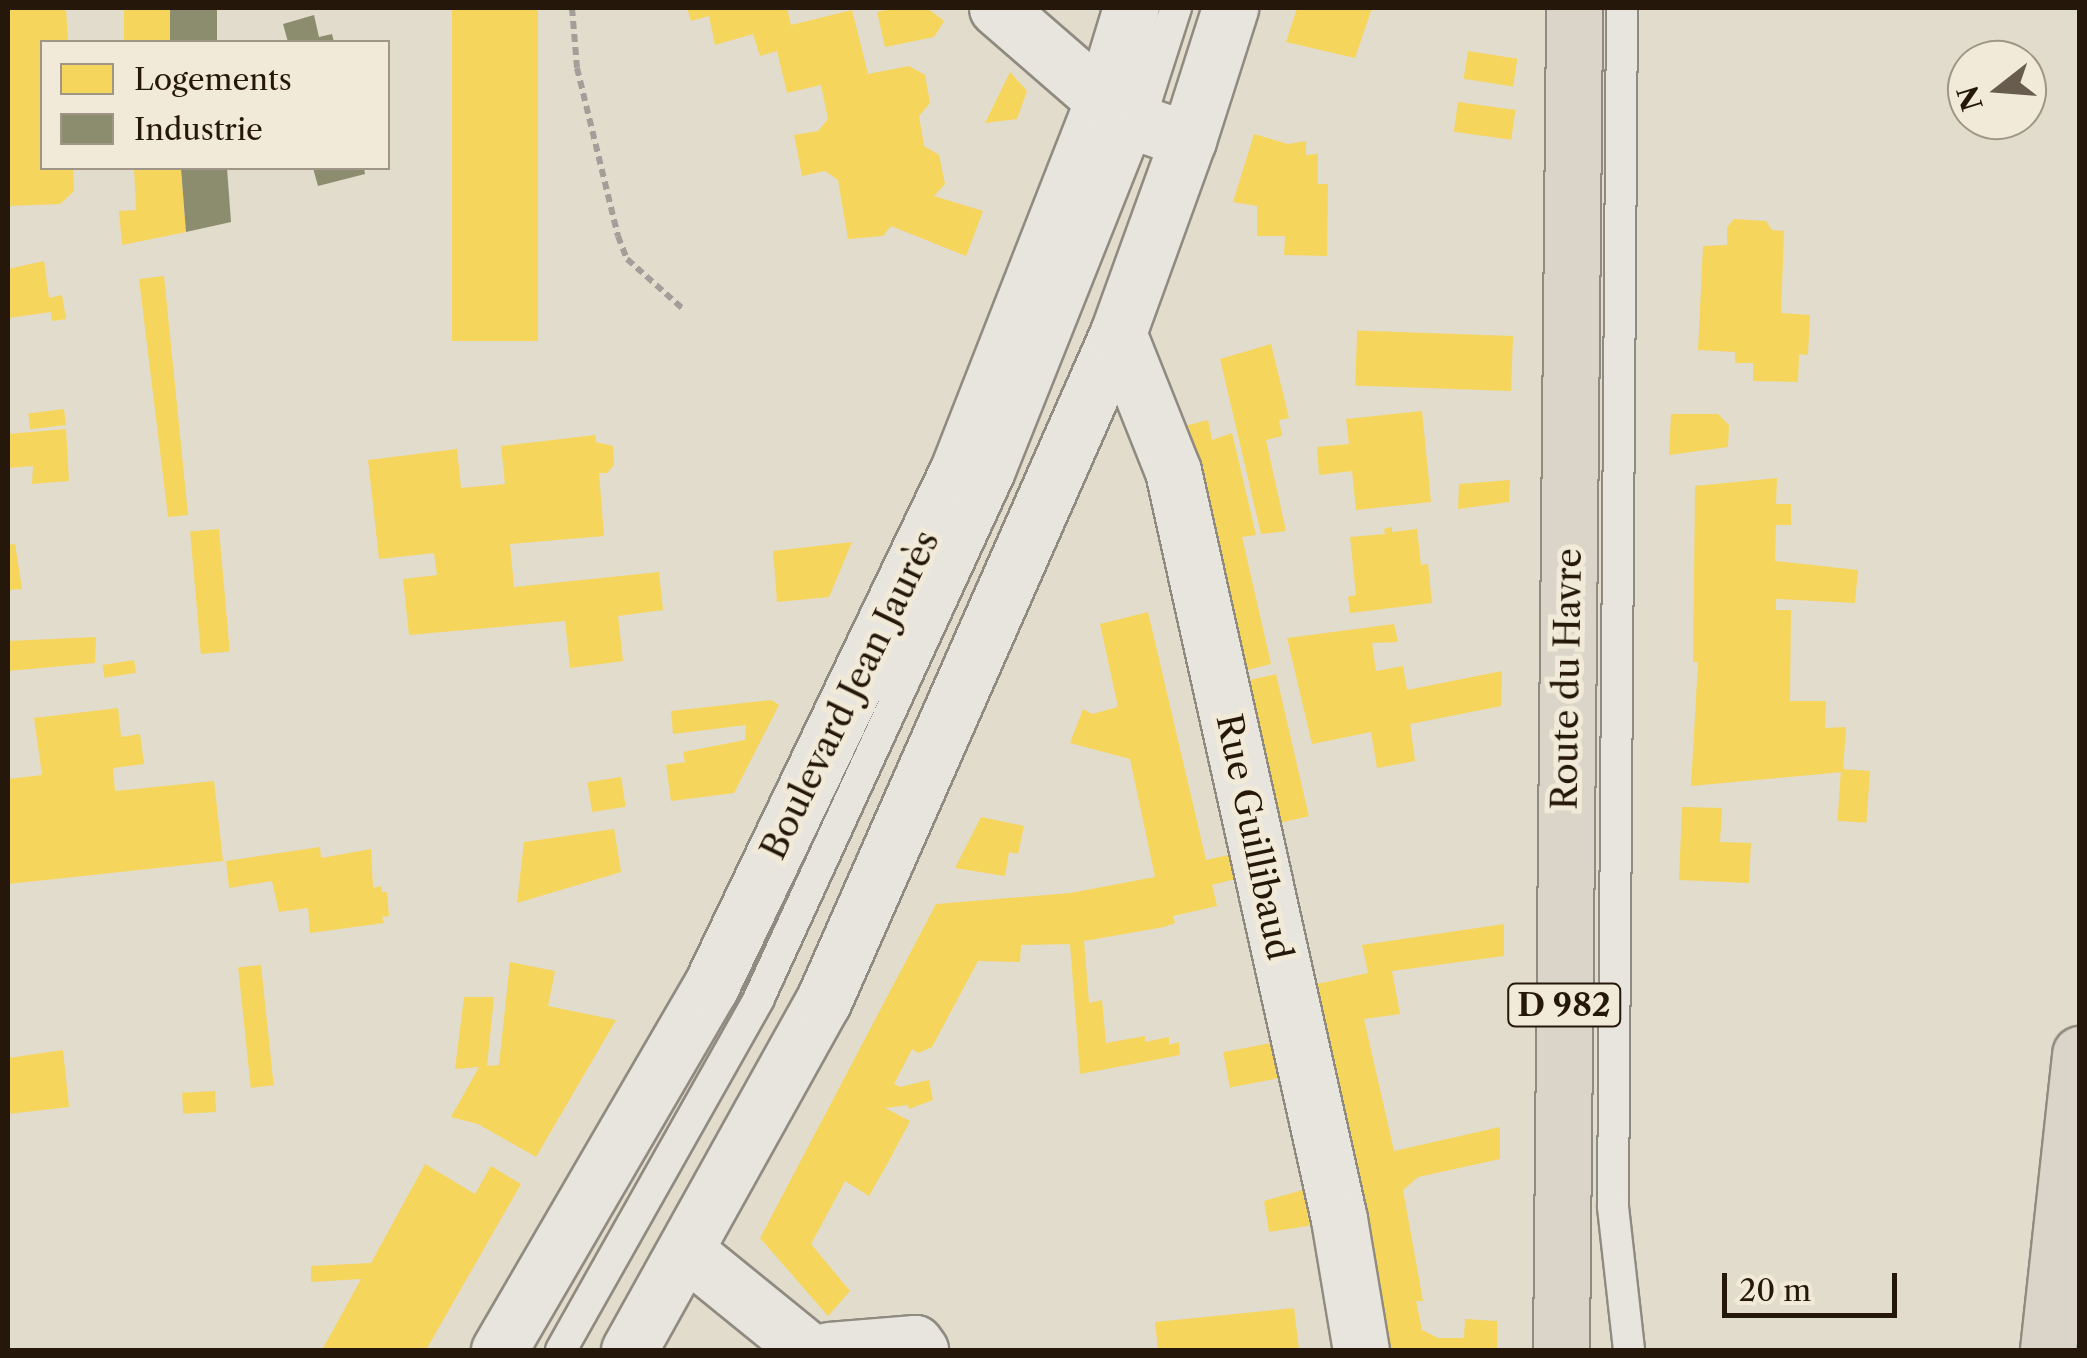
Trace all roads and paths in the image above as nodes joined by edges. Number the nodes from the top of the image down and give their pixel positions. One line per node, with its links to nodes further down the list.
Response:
1 (572, 8): 9 (path)
2 (997, 8): 8 (main road)
3 (1130, 8): 8 (main road, Boulevard Jean Jaurès)
4 (1176, 8): 8 (lane)
5 (1230, 8): 8 (main road, Boulevard Jean Jaurès)
6 (1574, 8): 20 (main road, Route du Havre / D 982)
7 (1622, 8): 21 (lane)
8 (1143, 121): 10 (main road, Boulevard Jean Jaurès); 13 (main road, Boulevard Jean Jaurès); 14 (lane)
9 (682, 308)
10 (1118, 333): 12 (main road, Boulevard Jean Jaurès); 19 (main road, Rue Guillibaud)
11 (2080, 1054): 22 (main road)
12 (686, 1251): 15 (main road, Boulevard Jean Jaurès); 16 (main road)
13 (499, 1350)
14 (561, 1350)
15 (629, 1350)
16 (808, 1350)
17 (828, 1350): 18 (main road)
18 (920, 1350)
19 (1362, 1350)
20 (1561, 1350)
21 (1629, 1350)
22 (2048, 1350)

